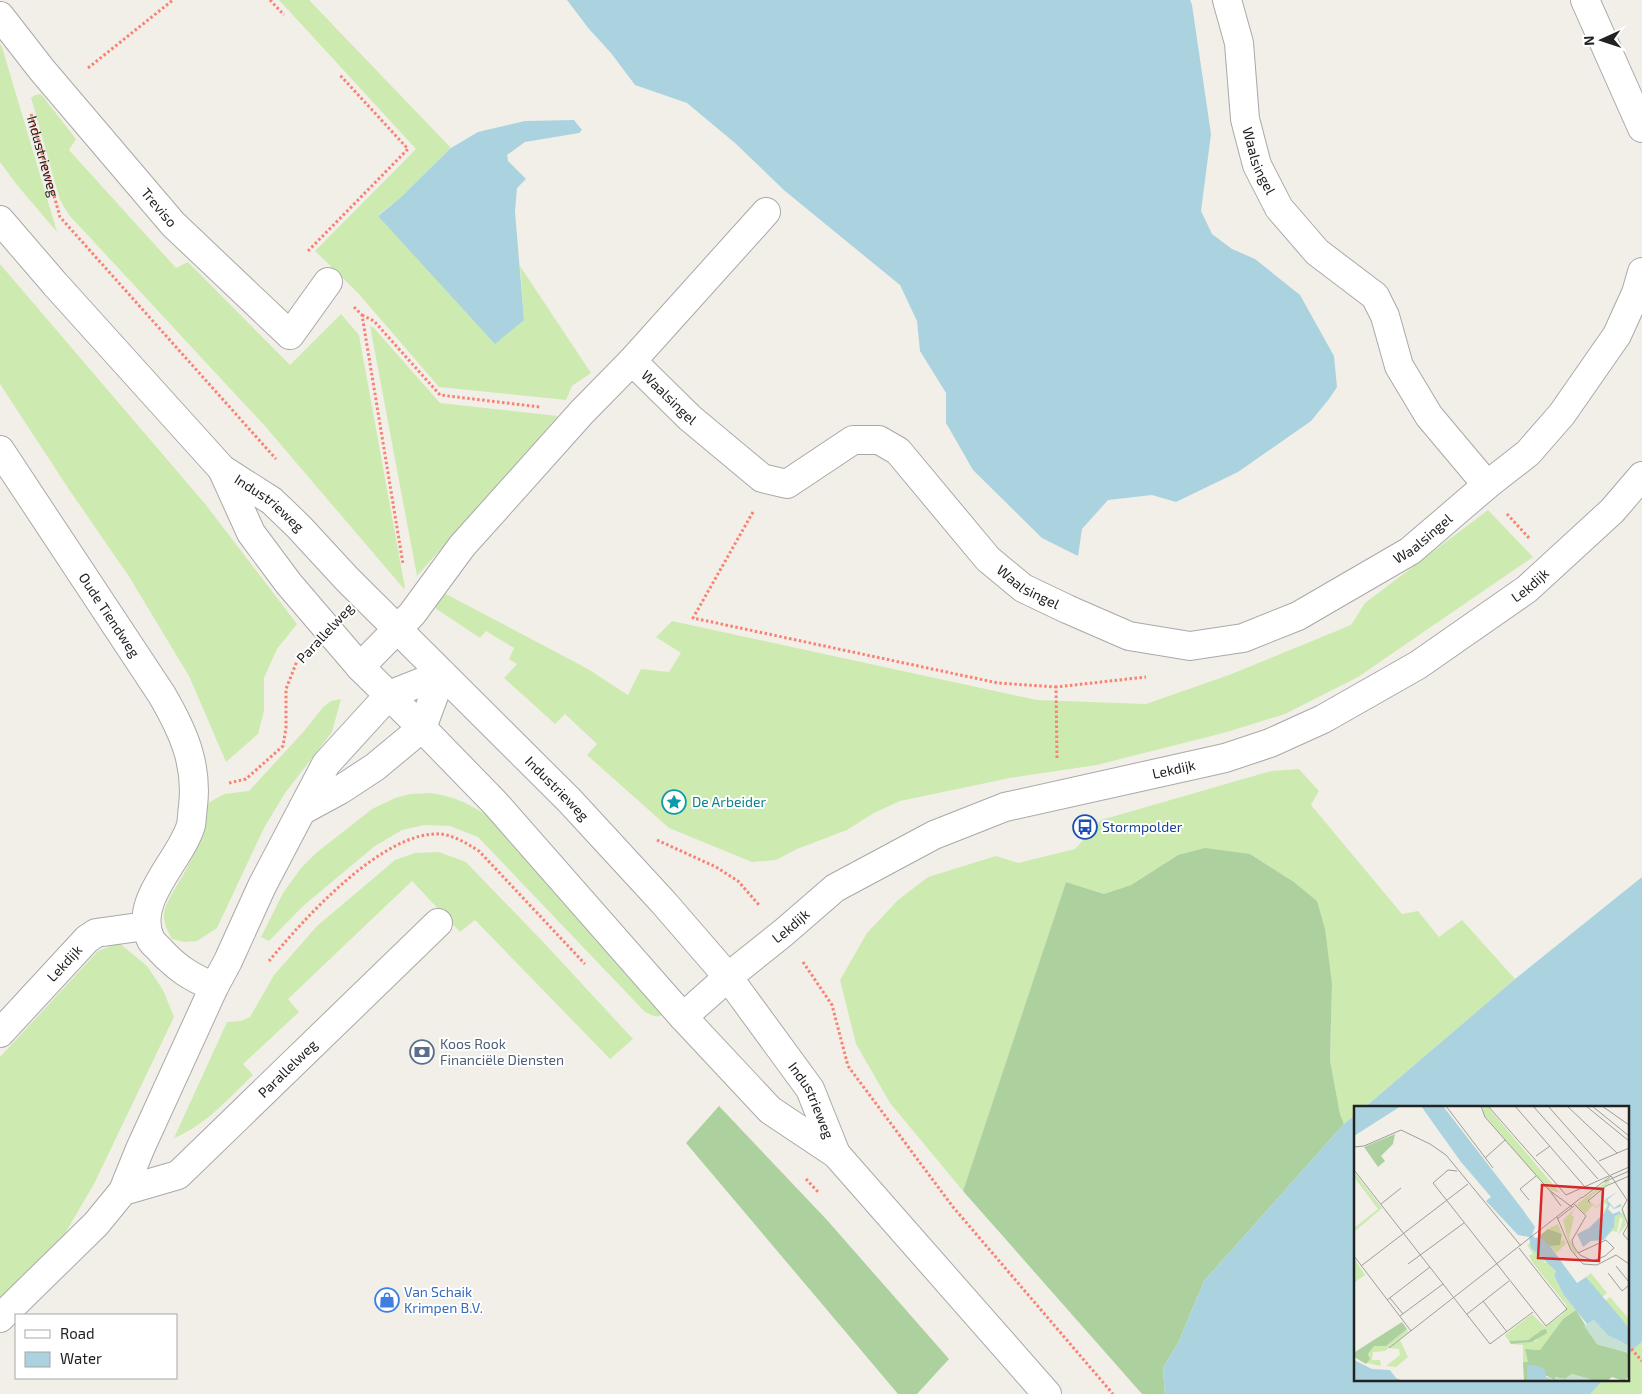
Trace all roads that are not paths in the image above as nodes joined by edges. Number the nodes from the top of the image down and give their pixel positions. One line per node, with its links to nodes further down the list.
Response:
1 (1227, 0): 13 (street, Waalsingel)
2 (1585, 0): 4 (street)
3 (0, 16): 8 (street, Treviso)
4 (1642, 128)
5 (766, 212): 9 (street, Waalsingel)
6 (0, 220): 11 (street, Industrieweg)
7 (1642, 272): 13 (street, Waalsingel)
8 (328, 282)
9 (632, 361): 13 (street, Waalsingel); 14 (street, Waalsingel)
10 (0, 450): 21 (street, Oude Tiendweg)
11 (222, 469): 14 (street, Industrieweg); 15 (street, Industrieweg)
12 (1642, 476): 22 (street, Lekdijk)
13 (1487, 485)
14 (405, 622): 15 (street, Waalsingel); 16 (street, Industrieweg)
15 (360, 667): 17 (street, Industrieweg)
16 (442, 674): 17 (street); 18 (street); 22 (street, Industrieweg)
17 (389, 695): 18 (street, Industrieweg); 19 (street)
18 (422, 728): 19 (street); 24 (street, Industrieweg)
19 (303, 810): 23 (street)
20 (438, 923): 27 (street, Parallelweg)
21 (146, 926): 23 (street); 25 (street, Lekdijk)
22 (728, 977): 24 (street, Lekdijk); 26 (street, Industrieweg)
23 (214, 987): 27 (street)
24 (683, 1017): 26 (street, Industrieweg)
25 (0, 1033)
26 (836, 1154): 29 (street, Industrieweg)
27 (123, 1191): 28 (street)
28 (0, 1318)
29 (1047, 1394)

